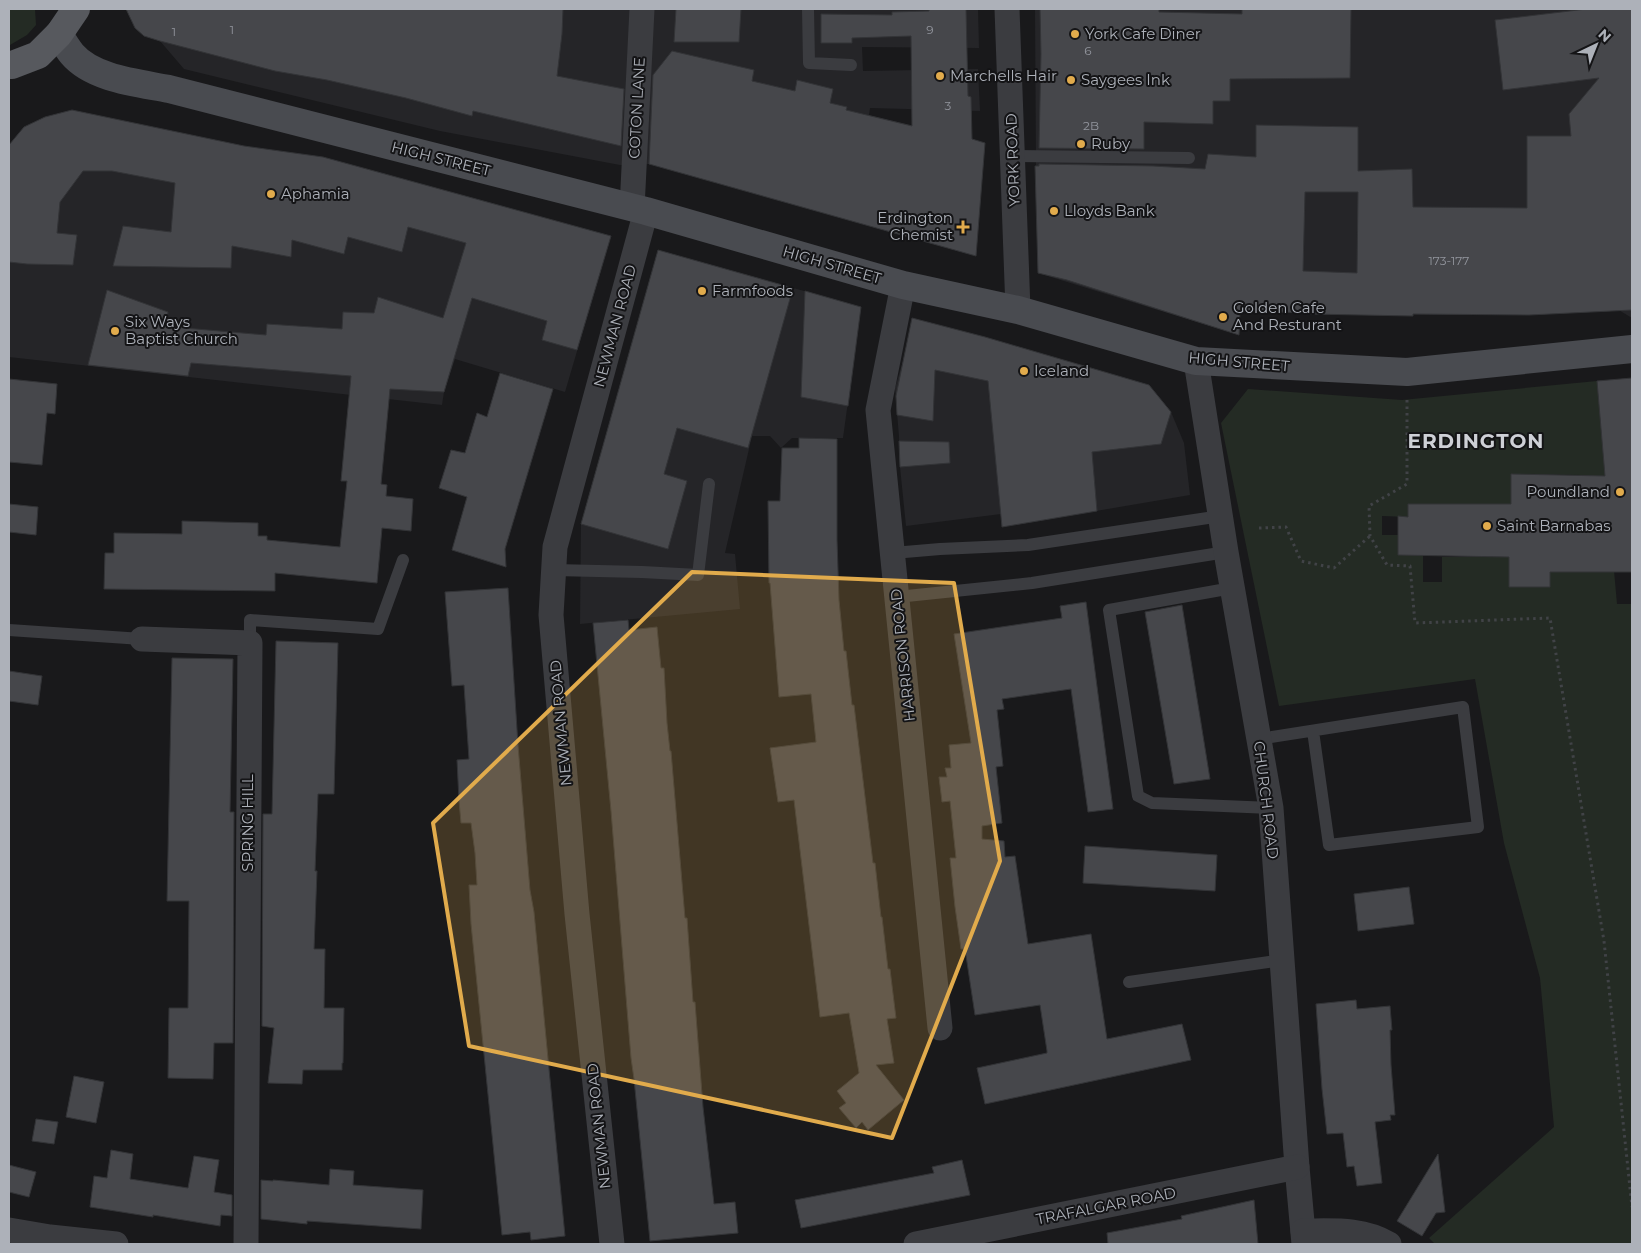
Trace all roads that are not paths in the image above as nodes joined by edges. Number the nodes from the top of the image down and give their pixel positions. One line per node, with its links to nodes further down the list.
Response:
1 (642, 9): 9 (street, COTON LANE)
2 (808, 9): 5 (lane)
3 (1007, 9): 7 (street, YORK ROAD)
4 (66, 19): 6 (main road); 9 (main road, HIGH STREET)
5 (851, 64)
6 (10, 67)
7 (1012, 156): 8 (lane); 11 (street, YORK ROAD)
8 (1189, 158)
9 (639, 210): 10 (main road, HIGH STREET); 19 (street, NEWMAN ROAD)
10 (903, 285): 11 (main road, HIGH STREET); 17 (street, HARRISON ROAD)
11 (1018, 310): 13 (main road, HIGH STREET)
12 (1632, 349): 13 (main road, HIGH STREET)
13 (1196, 361): 15 (street, CHURCH ROAD)
14 (709, 484): 19 (lane)
15 (1221, 516): 16 (street, CHURCH ROAD); 17 (lane)
16 (1226, 552): 20 (street, CHURCH ROAD); 21 (lane)
17 (893, 553): 21 (street, HARRISON ROAD)
18 (403, 560): 24 (lane)
19 (554, 570): 36 (street, NEWMAN ROAD)
20 (1232, 588): 26 (street, CHURCH ROAD); 27 (lane)
21 (897, 597): 30 (street, HARRISON ROAD)
22 (9, 630): 23 (lane)
23 (142, 640): 24 (street)
24 (250, 643): 35 (street, SPRING HILL)
25 (1312, 731): 25 (lane); 26 (lane)
26 (1259, 739): 27 (street, CHURCH ROAD)
27 (1271, 808): 28 (street, CHURCH ROAD)
28 (1282, 960): 29 (lane); 31 (street, CHURCH ROAD)
29 (1129, 982)
30 (940, 1028)
31 (1297, 1167): 33 (street, CHURCH ROAD); 37 (street, TRAFALGAR ROAD)
32 (9, 1230): 34 (street)
33 (1304, 1238): 38 (street)
34 (116, 1244)
35 (246, 1244)
36 (612, 1244)
37 (916, 1244)
38 (1388, 1244)

